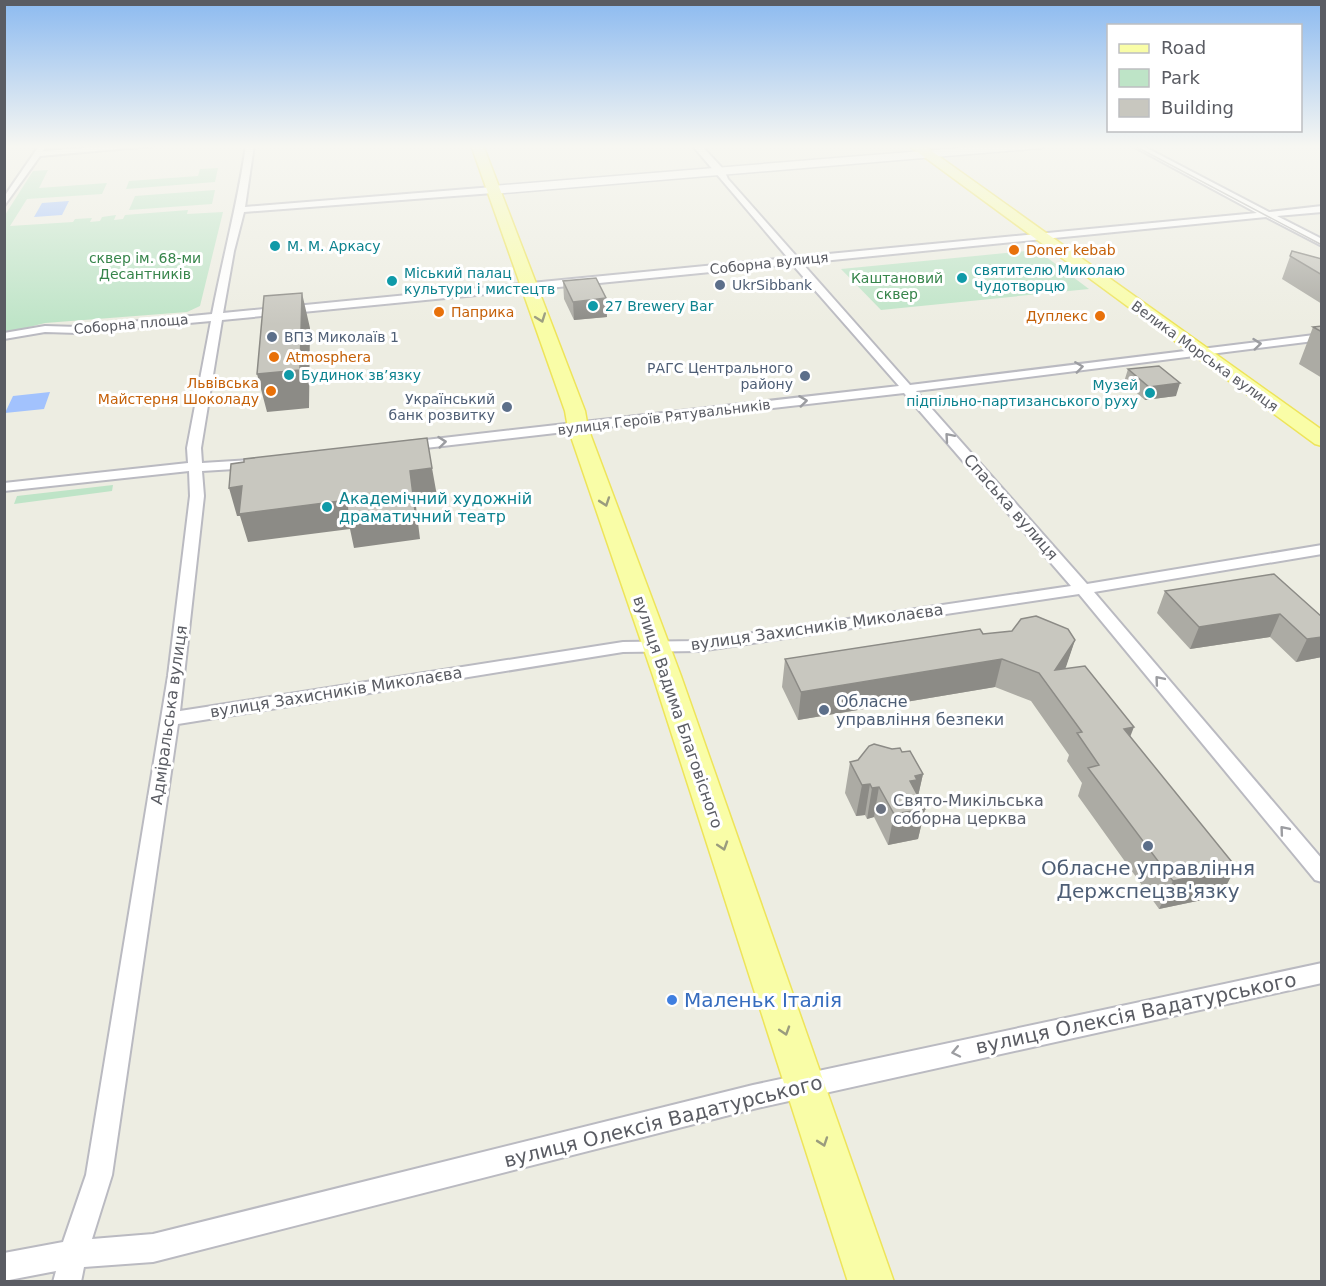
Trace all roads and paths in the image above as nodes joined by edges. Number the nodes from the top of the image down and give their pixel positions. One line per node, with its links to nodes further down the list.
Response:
1 (242, 205): 8 (street, Адміральська вулиця)
2 (304, 205): 8 (street)
3 (499, 205): 13 (main road, вулиця Вадима Благовісного)
4 (746, 205): 12 (street, Спаська вулиця)
5 (997, 205): 10 (main road, Велика Морська вулиця)
6 (1250, 205): 9 (street)
7 (1322, 208): 9 (street, Соборна вулиця)
8 (241, 210): 14 (street, Адміральська вулиця)
9 (1265, 213): 10 (street, Соборна вулиця); 11 (street)
10 (1038, 235): 12 (street, Соборна вулиця); 17 (main road, Велика Морська вулиця)
11 (1322, 243)
12 (794, 261): 13 (street, Соборна вулиця); 18 (street, Спаська вулиця)
13 (530, 286): 14 (street, Соборна вулиця); 19 (main road, вулиця Вадима Благовісного, one-way to 19)
14 (217, 316): 15 (street, Соборна площа); 23 (street, Адміральська вулиця)
15 (4, 336)
16 (1322, 337): 17 (street, вулиця Героїв Рятувальників, one-way to 16)
17 (1199, 351): 18 (street, вулиця Героїв Рятувальників, one-way to 17); 20 (main road, Велика Морська вулиця)
18 (907, 389): 19 (street, вулиця Героїв Рятувальників, one-way to 18); 26 (street, Спаська вулиця, one-way to 18)
19 (578, 428): 21 (street, вулиця Героїв Рятувальників, one-way to 19); 27 (main road, вулиця Вадима Благовісного, one-way to 27)
20 (1322, 440)
21 (394, 448)
22 (266, 462): 23 (street)
23 (196, 467): 24 (street); 28 (street, Адміральська вулиця)
24 (4, 487)
25 (1322, 549): 26 (street, вулиця Захисників Миколаєва)
26 (1084, 590): 27 (street, вулиця Захисників Миколаєва); 29 (street, Спаська вулиця, one-way to 26)
27 (655, 645): 28 (street, вулиця Захисників Миколаєва); 31 (main road, вулиця Вадима Благовісного, one-way to 31)
28 (170, 719): 32 (street, Адміральська вулиця)
29 (1322, 874)
30 (1322, 974): 31 (street, вулиця Олексія Вадатурського, one-way to 31)
31 (804, 1086): 32 (street, вулиця Олексія Вадатурського); 35 (main road, вулиця Вадима Благовісного, one-way to 35)
32 (73, 1254): 33 (street, вулиця Олексія Вадатурського); 34 (street, Адміральська вулиця)
33 (4, 1267)
34 (67, 1281)
35 (871, 1281)

